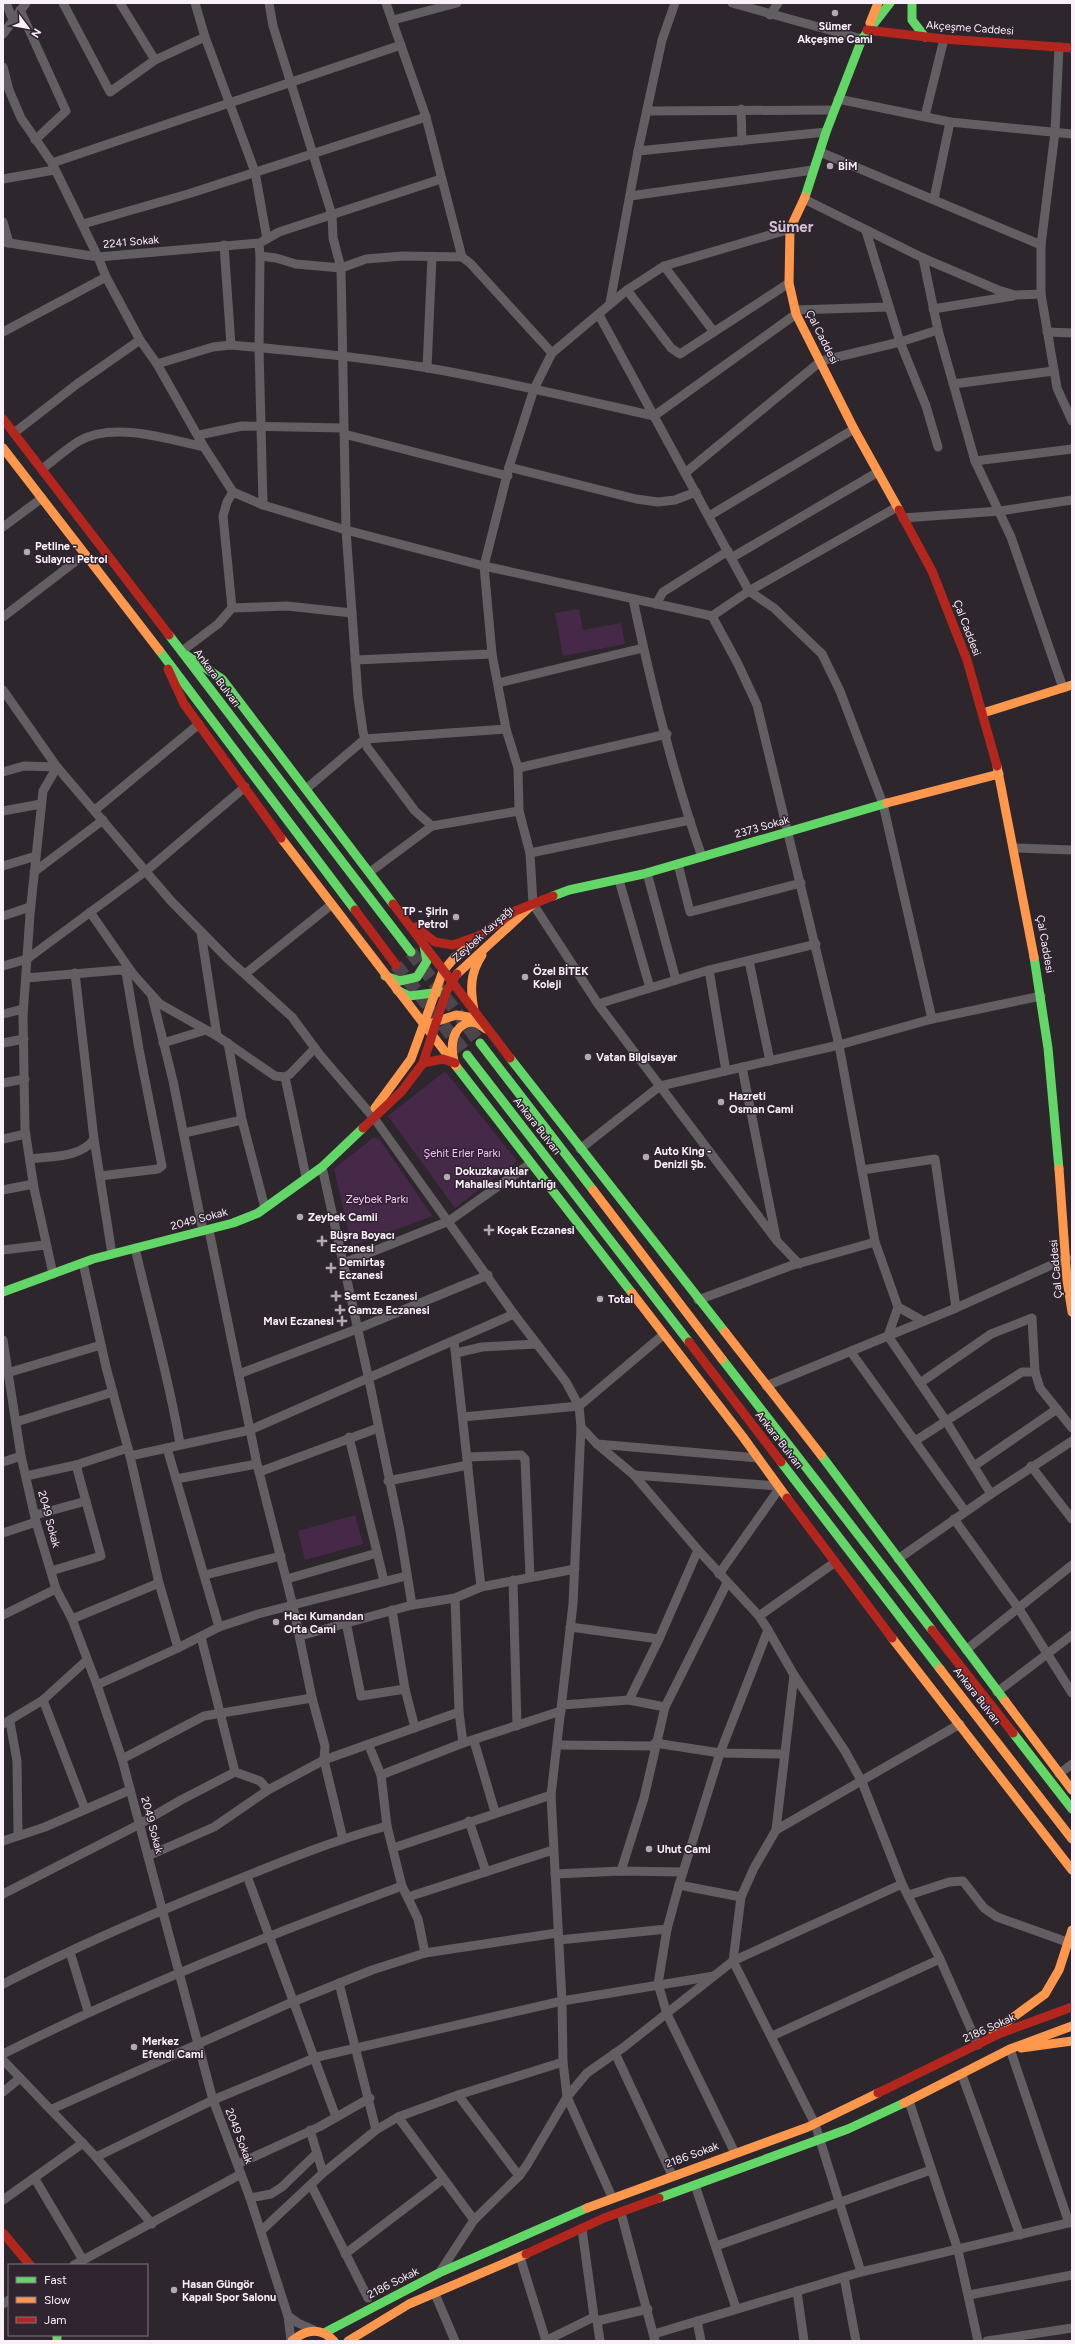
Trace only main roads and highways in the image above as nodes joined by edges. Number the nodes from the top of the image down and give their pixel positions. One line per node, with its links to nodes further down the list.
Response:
1 (878, 3): 4 (main road)
2 (890, 3): 4 (main road, Çal Caddesi)
3 (912, 3): 5 (main road)
4 (865, 35): 5 (main road, Akçeşme Caddesi); 12 (main road, Çal Caddesi)
5 (925, 37): 6 (main road, Akçeşme Caddesi)
6 (1072, 48)
7 (3, 419): 9 (main road, Ankara Bulvarı)
8 (3, 448): 10 (main road)
9 (182, 651): 15 (main road); 19 (main road, Ankara Bulvarı)
10 (164, 659): 20 (main road); 22 (main road)
11 (1068, 686): 12 (main road)
12 (983, 713): 13 (main road, Çal Caddesi)
13 (999, 774): 14 (main road, 2373 Sokak); 37 (main road, Çal Caddesi)
14 (533, 904): 16 (main road, Zeybek Kavşağı); 17 (main road, 2373 Sokak)
15 (403, 917): 17 (main road); 18 (main road)
16 (513, 924): 23 (main road, Zeybek Kavşağı); 27 (main road)
17 (494, 927): 21 (main road)
18 (424, 945): 21 (main road); 22 (main road)
19 (411, 952)
20 (396, 965)
21 (443, 972): 23 (main road); 25 (main road)
22 (385, 976): 24 (main road)
23 (452, 982): 26 (main road, Zeybek Kavşağı); 27 (main road)
24 (395, 989): 25 (main road); 29 (main road)
25 (435, 992): 26 (main road); 29 (main road)
26 (446, 992): 28 (main road, Zeybek Kavşağı)
27 (478, 1016): 28 (main road); 30 (main road)
28 (437, 1021): 29 (main road); 31 (main road, Zeybek Kavşağı)
29 (424, 1026): 31 (main road); 36 (main road)
30 (491, 1034): 35 (main road); 40 (main road)
31 (433, 1037): 34 (main road, Zeybek Kavşağı); 35 (main road)
32 (480, 1042): 41 (main road, Ankara Bulvarı)
33 (466, 1055): 42 (main road, Ankara Bulvarı)
34 (424, 1063): 35 (main road); 36 (main road, 2049 Sokak)
35 (455, 1063): 43 (main road)
36 (374, 1117): 38 (main road, 2049 Sokak)
37 (1070, 1279): 39 (main road, Çal Caddesi)
38 (3, 1292)
39 (1072, 1312)
40 (1072, 1790)
41 (1072, 1809)
42 (1072, 1839)
43 (1072, 1870)
44 (1072, 1930): 48 (main road)
45 (1072, 2007): 48 (main road, 2186 Sokak)
46 (1072, 2026): 49 (main road)
47 (1072, 2041): 49 (main road)
48 (978, 2045): 53 (main road, 2186 Sokak)
49 (1010, 2049): 52 (main road)
50 (3, 2233): 51 (main road)
51 (29, 2264)
52 (370, 2328): 56 (main road); 57 (main road)
53 (320, 2332): 54 (main road, 2186 Sokak); 55 (main road)
54 (292, 2341)
55 (334, 2341)
56 (348, 2341)
57 (365, 2341)

